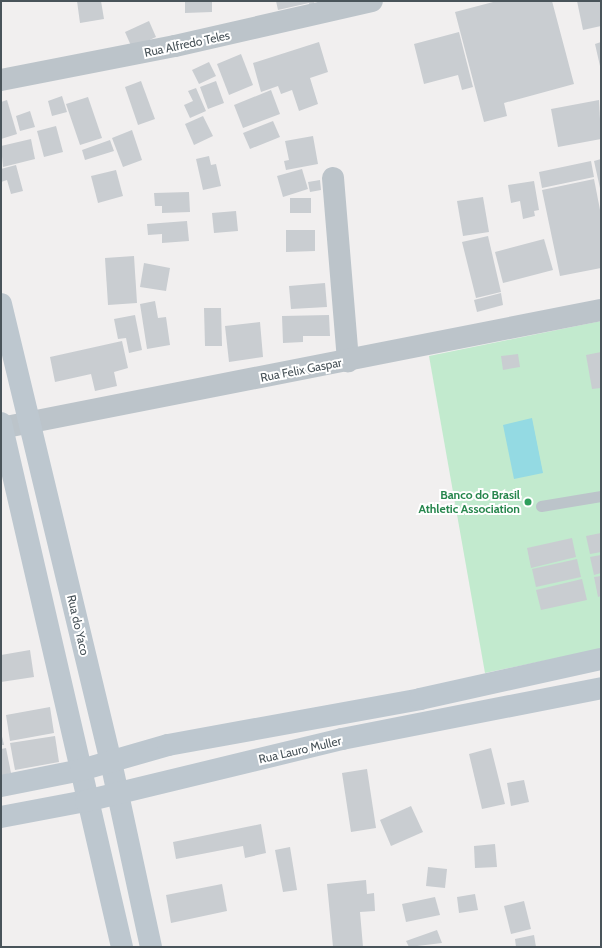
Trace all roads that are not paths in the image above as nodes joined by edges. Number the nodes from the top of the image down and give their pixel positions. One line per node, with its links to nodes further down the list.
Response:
1 (372, 1): 2 (street, Rua Alfredo Teles)
2 (1, 80)
3 (333, 178): 6 (street)
4 (1, 304): 7 (street, Rua do Yaco)
5 (601, 310): 6 (street, Rua Felix Gaspar)
6 (348, 361): 7 (street, Rua Felix Gaspar)
7 (30, 424): 8 (street, Rua Felix Gaspar); 13 (street, Rua do Yaco)
8 (1, 426): 14 (street)
9 (601, 496): 10 (lane)
10 (540, 506)
11 (601, 659): 13 (street)
12 (601, 688): 16 (street, Rua Lauro Muller)
13 (111, 762): 14 (street); 16 (street, Rua do Yaco)
14 (81, 770): 15 (street); 17 (street)
15 (1, 786)
16 (116, 793): 17 (street, Rua Lauro Muller); 20 (street, Rua do Yaco)
17 (86, 801): 18 (street, Rua Lauro Muller); 19 (street)
18 (1, 817)
19 (122, 947)
20 (151, 947)

